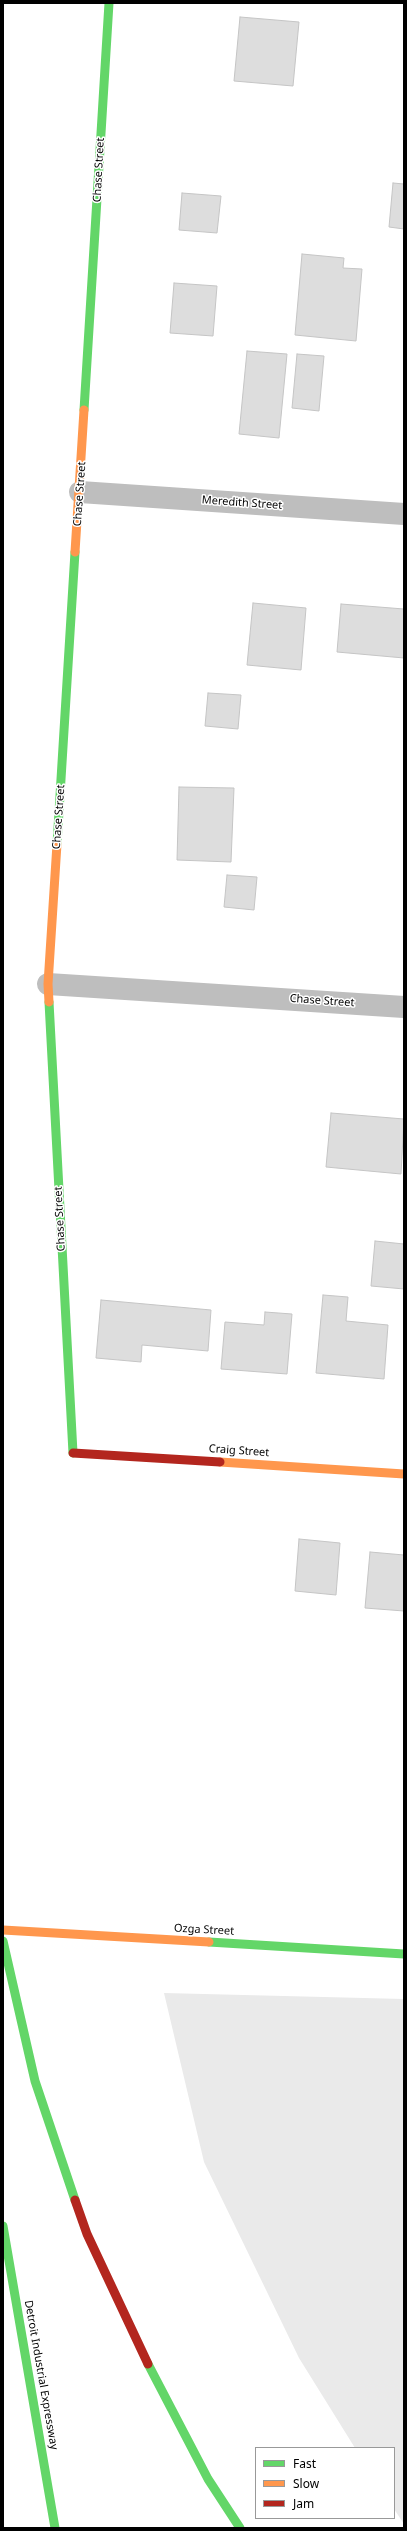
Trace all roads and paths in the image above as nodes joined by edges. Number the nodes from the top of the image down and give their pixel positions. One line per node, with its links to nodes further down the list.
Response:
1 (108, 3): 2 (main road, Chase Street)
2 (80, 492): 3 (street, Meredith Street); 4 (main road, Chase Street)
3 (404, 514)
4 (48, 984): 5 (street, Chase Street); 6 (main road, Chase Street)
5 (404, 1007)
6 (72, 1453): 7 (main road, Craig Street)
7 (404, 1474)
8 (3, 1930): 10 (main road, Ozga Street)
9 (3, 1941): 13 (main road)
10 (404, 1954)
11 (3, 2226): 12 (main road, Detroit Industrial Expressway)
12 (55, 2528)
13 (240, 2528)

